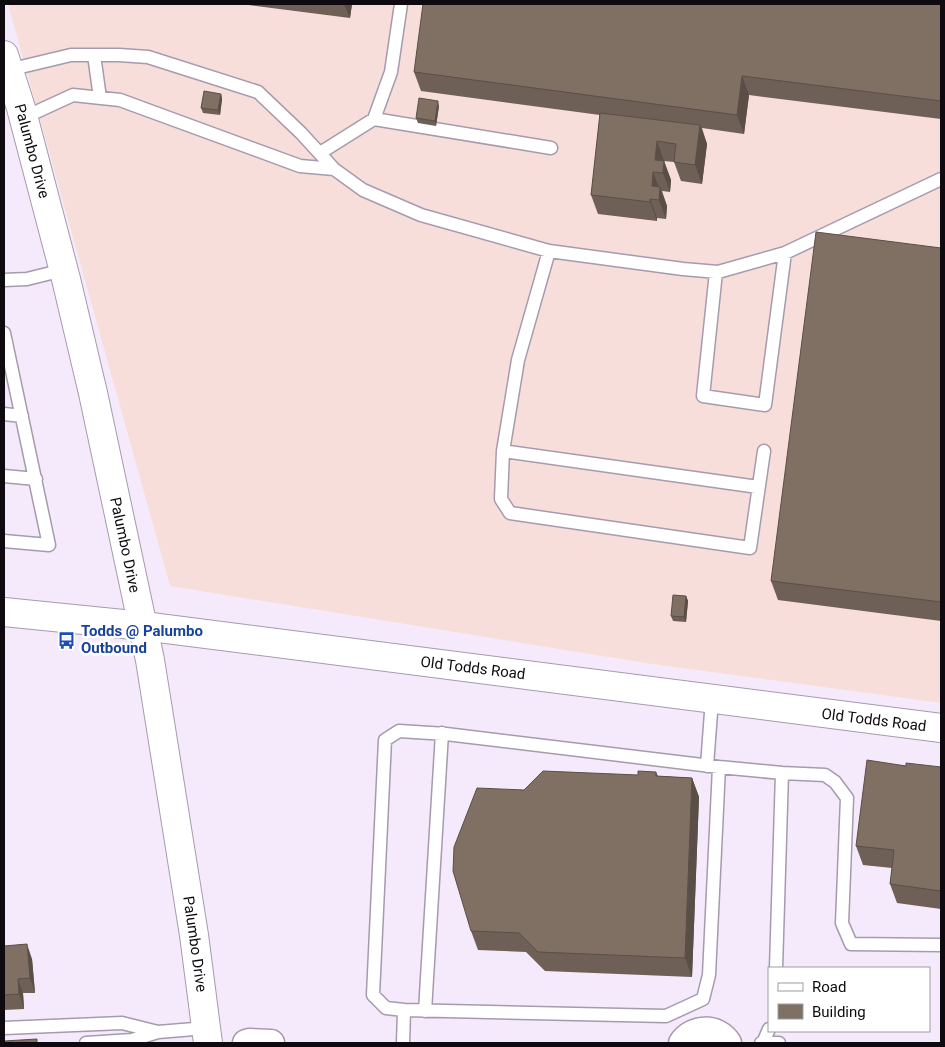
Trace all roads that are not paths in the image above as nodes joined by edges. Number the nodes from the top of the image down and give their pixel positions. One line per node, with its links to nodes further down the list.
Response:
1 (401, 4): 6 (lane)
2 (94, 55): 3 (lane); 4 (lane); 8 (lane)
3 (6, 63): 5 (street, Palumbo Drive)
4 (100, 98): 5 (lane); 9 (lane)
5 (23, 118): 13 (street, Palumbo Drive)
6 (374, 119): 7 (lane); 8 (lane)
7 (551, 148)
8 (320, 153): 9 (lane)
9 (334, 169): 11 (lane)
10 (941, 179): 12 (lane)
11 (549, 251): 14 (lane); 20 (lane)
12 (785, 253): 14 (lane); 14 (lane)
13 (63, 270): 15 (lane); 27 (street, Palumbo Drive)
14 (716, 272)
15 (4, 280)
16 (4, 332): 17 (lane)
17 (5, 349): 19 (lane)
18 (4, 414): 19 (lane)
19 (22, 416): 23 (lane)
20 (503, 451): 24 (lane); 24 (lane)
21 (764, 451): 24 (lane)
22 (4, 476): 23 (lane)
23 (36, 479): 25 (lane)
24 (758, 487)
25 (4, 541)
26 (4, 612): 27 (street, Old Todds Road)
27 (142, 626): 28 (street, Old Todds Road); 41 (street, Palumbo Drive)
28 (712, 699): 29 (street, Old Todds Road); 31 (lane)
29 (941, 728)
30 (442, 733): 31 (lane); 35 (lane); 36 (lane)
31 (713, 766): 32 (lane); 37 (lane)
32 (782, 773): 33 (lane); 34 (lane)
33 (941, 945)
34 (776, 967)
35 (404, 1010): 36 (lane); 46 (lane)
36 (425, 1010): 37 (lane)
37 (688, 1025): 47 (street)
38 (4, 1028): 39 (lane)
39 (158, 1032): 41 (lane); 42 (lane)
40 (768, 1032): 48 (lane)
41 (207, 1035)
42 (139, 1041): 43 (lane)
43 (86, 1043)
44 (246, 1043): 45 (street)
45 (271, 1043)
46 (403, 1043)
47 (728, 1043)
48 (762, 1043): 49 (lane)
49 (779, 1043)

